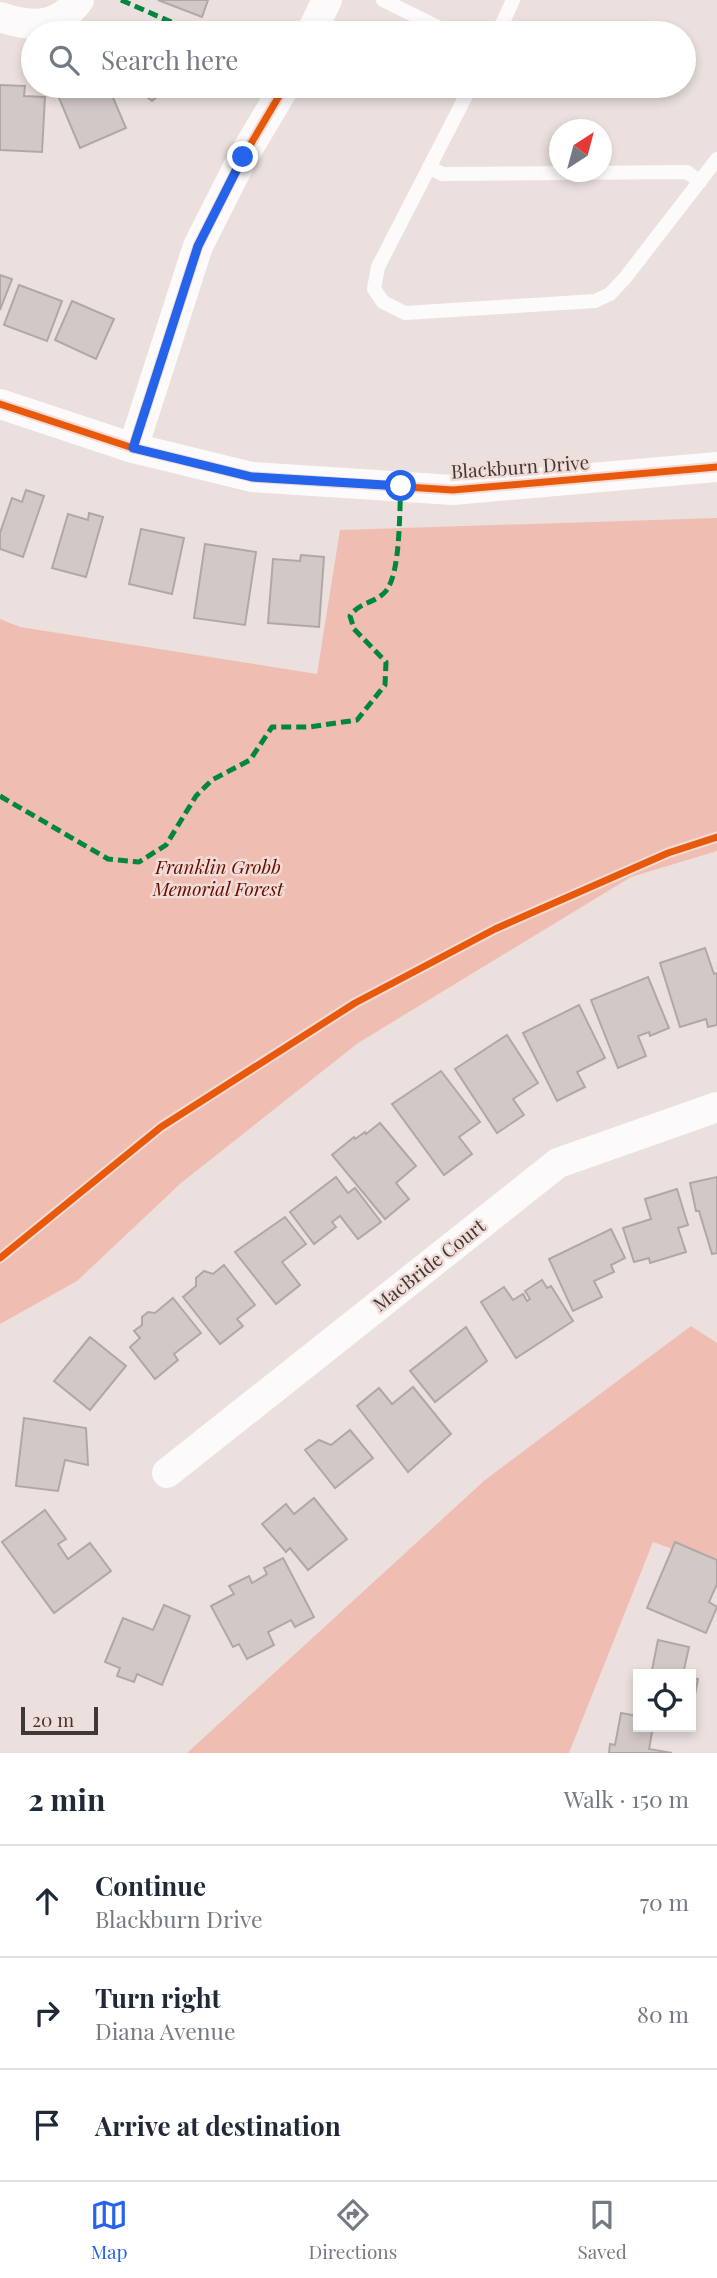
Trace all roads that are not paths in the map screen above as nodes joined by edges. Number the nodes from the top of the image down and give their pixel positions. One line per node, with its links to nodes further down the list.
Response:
1 (79, 0): 6 (street)
2 (327, 0): 7 (street)
3 (383, 0): 8 (lane)
4 (513, 0): 9 (lane)
5 (0, 18): 10 (street)
6 (52, 21)
7 (317, 21)
8 (426, 21)
9 (503, 21)
10 (21, 24)
11 (278, 98): 17 (street)
12 (465, 98): 14 (lane)
13 (717, 159): 15 (lane)
14 (429, 167): 15 (lane); 15 (lane)
15 (700, 181)
16 (0, 404): 17 (street, Blackburn Drive)
17 (133, 448): 18 (street, Blackburn Drive)
18 (717, 467)
19 (717, 1107): 20 (street, MacBride Court)
20 (167, 1473)

